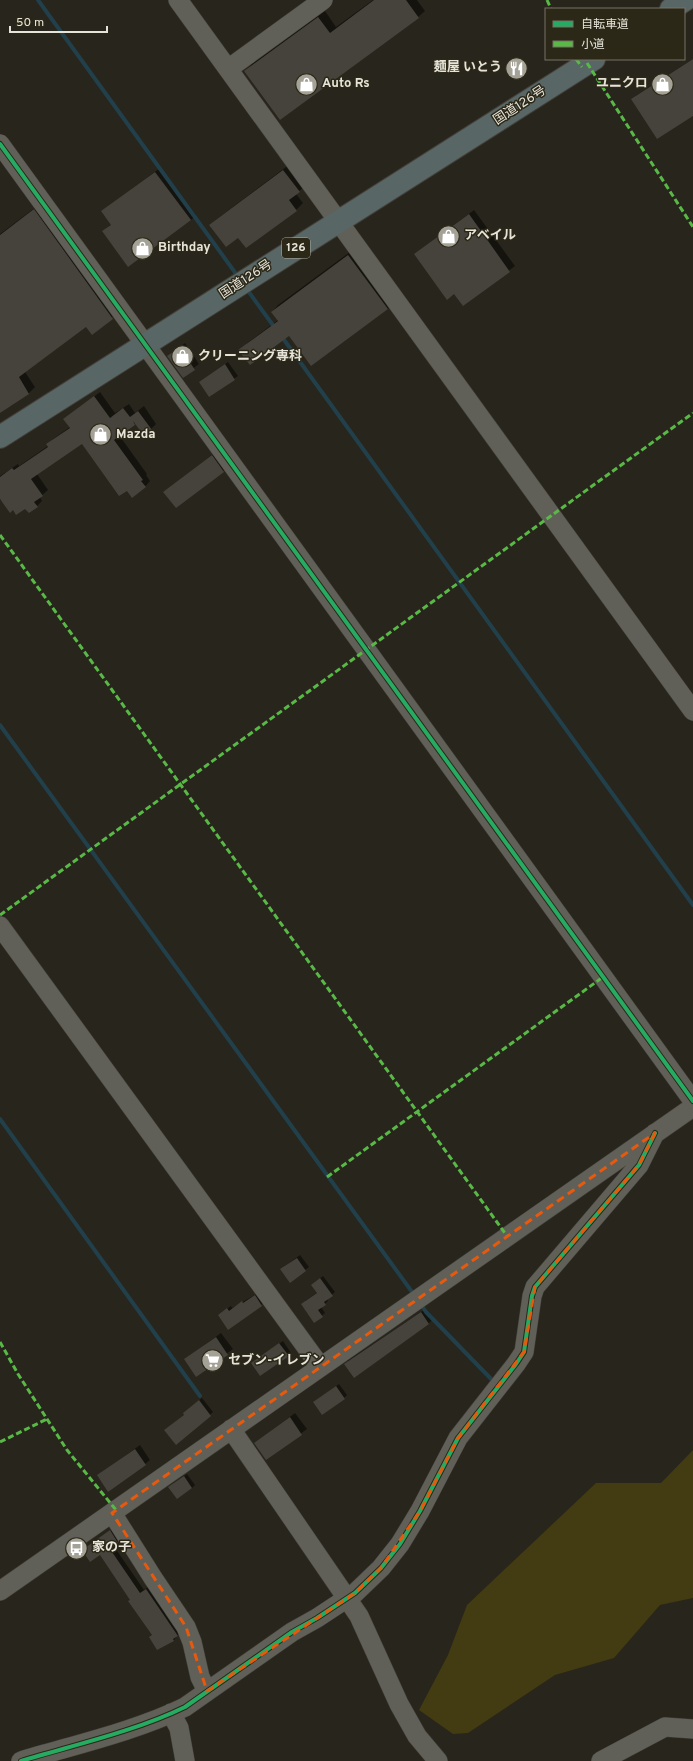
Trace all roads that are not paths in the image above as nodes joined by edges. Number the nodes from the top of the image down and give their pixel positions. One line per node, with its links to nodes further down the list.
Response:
1 (178, 0): 6 (street)
2 (323, 0): 6 (street)
3 (685, 0): 4 (highway)
4 (673, 8)
5 (592, 60): 8 (highway, 国道126号 / 126)
6 (228, 69): 8 (street)
7 (0, 144): 9 (street)
8 (337, 221): 9 (highway, 国道126号 / 126); 11 (street)
9 (146, 345): 10 (highway, 国道126号 / 126); 13 (street)
10 (0, 437)
11 (693, 711)
12 (0, 926): 16 (street)
13 (693, 1101)
14 (693, 1107): 15 (street)
15 (655, 1133): 16 (street); 20 (street)
16 (320, 1366): 17 (street)
17 (231, 1429): 18 (street); 20 (street)
18 (112, 1513): 19 (street); 21 (street)
19 (0, 1591)
20 (347, 1598): 21 (street); 26 (street)
21 (207, 1691): 22 (street)
22 (171, 1713): 24 (street); 25 (street)
23 (693, 1730): 27 (street)
24 (21, 1761)
25 (185, 1761)
26 (438, 1761)
27 (601, 1761)

